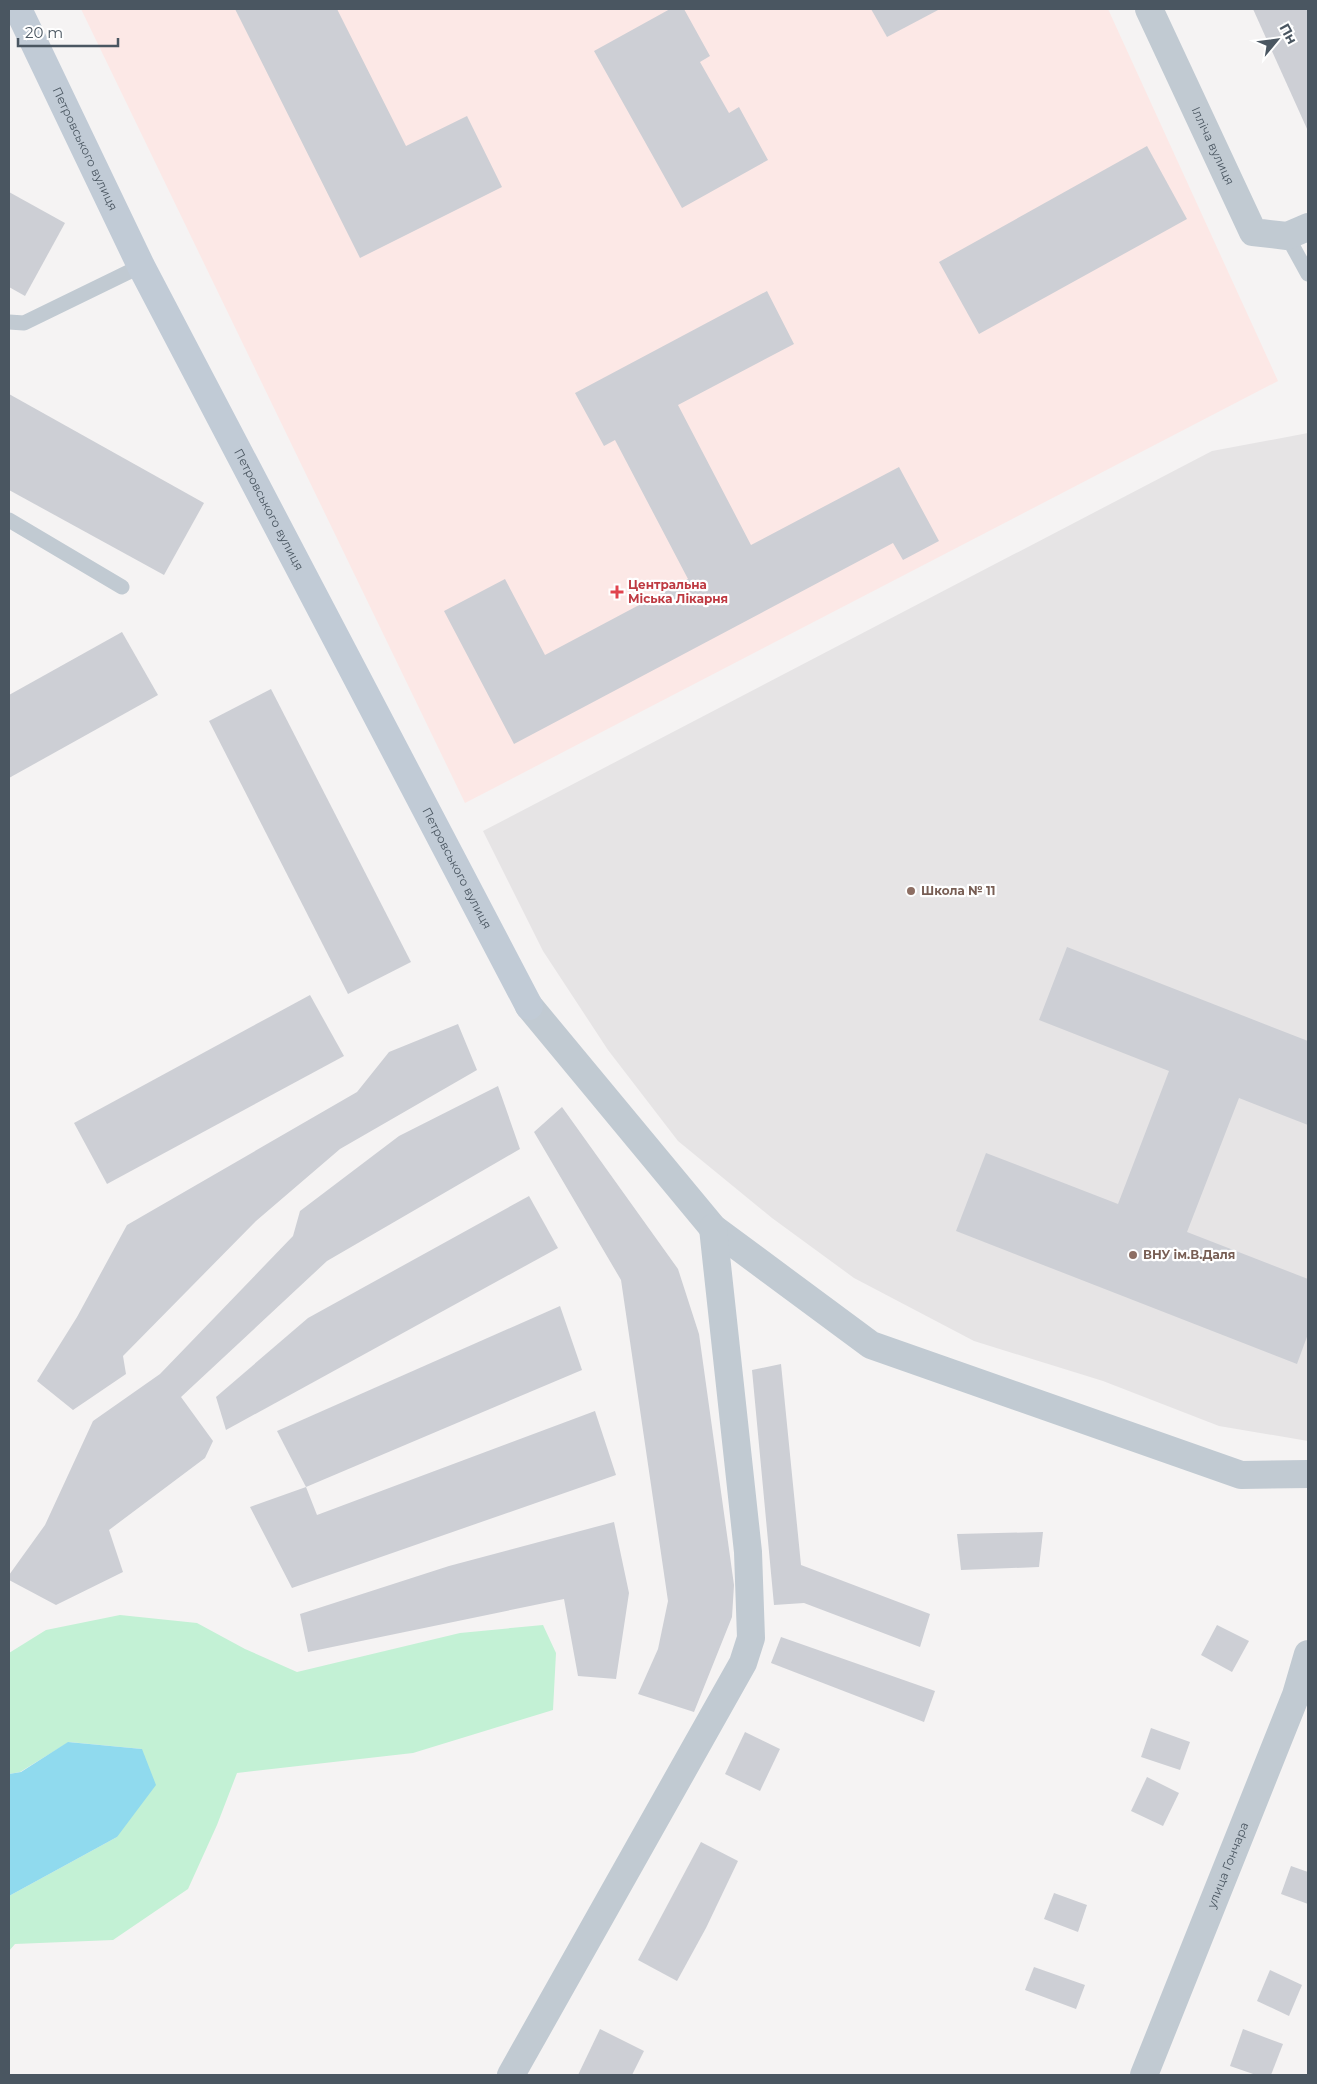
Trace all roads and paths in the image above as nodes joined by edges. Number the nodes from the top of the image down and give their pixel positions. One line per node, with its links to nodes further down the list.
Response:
1 (18, 9): 4 (street, Петровського вулиця)
2 (1149, 9): 3 (street, Ілліча вулиця)
3 (1298, 232): 5 (lane)
4 (141, 266): 6 (lane); 9 (street, Петровського вулиця)
5 (1308, 274)
6 (9, 322)
7 (9, 520): 8 (lane)
8 (122, 587)
9 (713, 1228): 10 (street); 12 (street)
10 (1308, 1474)
11 (1308, 1654): 13 (street, улица Гончара)
12 (511, 2075)
13 (1144, 2075)

